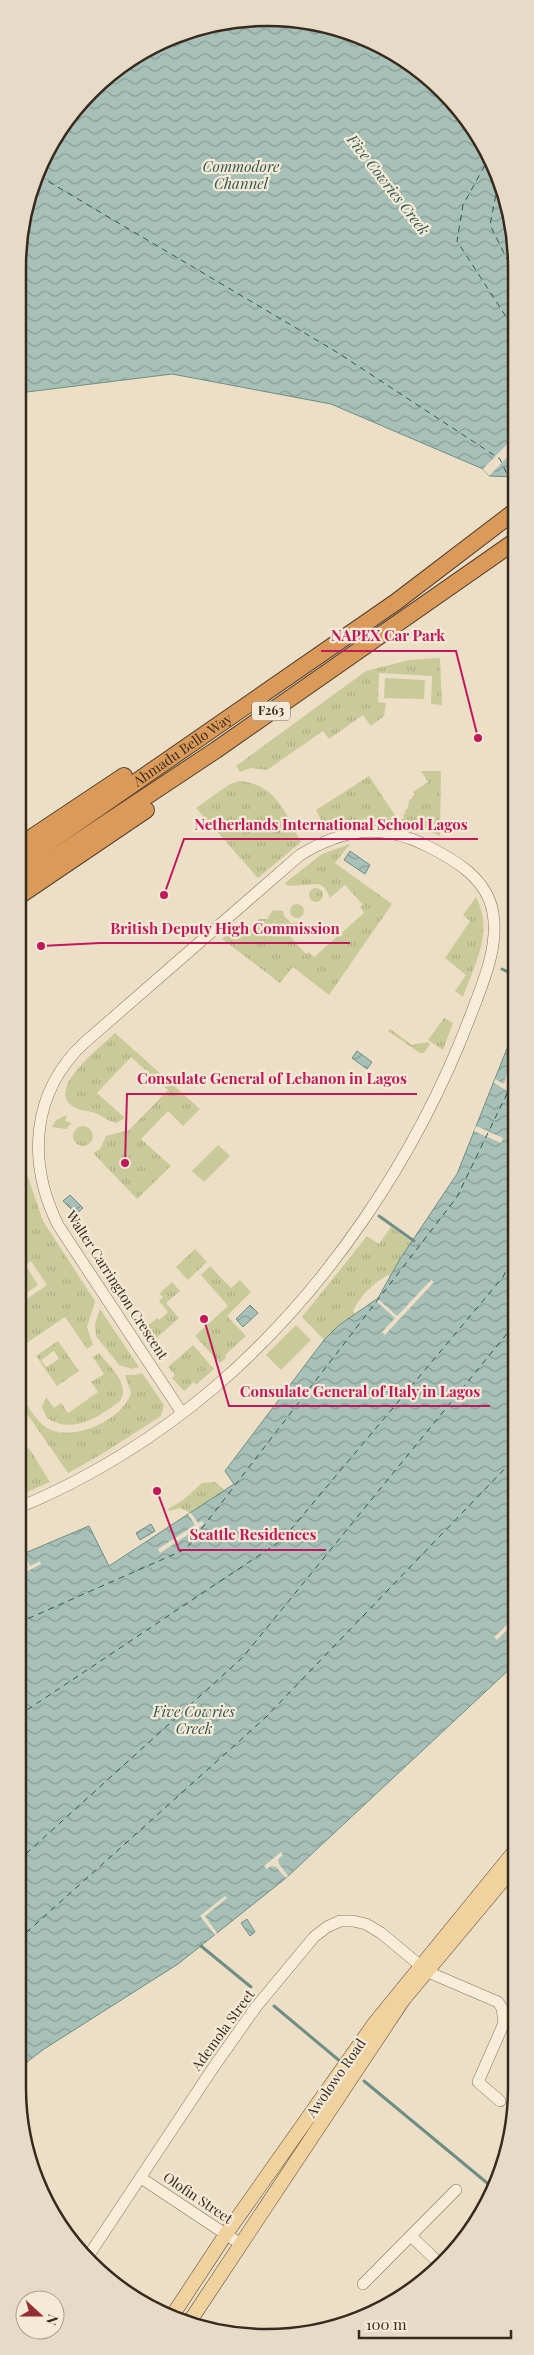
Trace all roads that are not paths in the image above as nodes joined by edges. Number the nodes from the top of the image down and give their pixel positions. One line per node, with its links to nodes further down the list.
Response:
1 (508, 517): 4 (highway, Ahmadu Bello Way / F263)
2 (508, 546): 3 (highway, Ahmadu Bello Way / F263)
3 (216, 750): 5 (highway, Ahmadu Bello Way / F263); 6 (highway)
4 (26, 853)
5 (26, 877)
6 (26, 891)
7 (182, 1413): 7 (street, Walter Carrington Crescent); 8 (street, Walter Carrington Crescent)
8 (26, 1504)
9 (508, 1860): 11 (main road, Awolowo Road)
10 (508, 1874): 11 (main road, Awolowo Road)
11 (424, 1969): 12 (street, Ademola Street); 13 (street, Ademola Street); 15 (main road, Awolowo Road); 17 (main road, Awolowo Road)
12 (500, 2101)
13 (141, 2178): 15 (street, Olofin Street); 18 (street, Ademola Street)
14 (456, 2190): 16 (street)
15 (226, 2234): 17 (street, Olofin Street); 21 (main road, Awolowo Road)
16 (412, 2236): 19 (street); 20 (street)
17 (239, 2243): 22 (main road, Awolowo Road)
18 (91, 2252)
19 (436, 2260)
20 (363, 2284)
21 (176, 2310)
22 (193, 2317)

